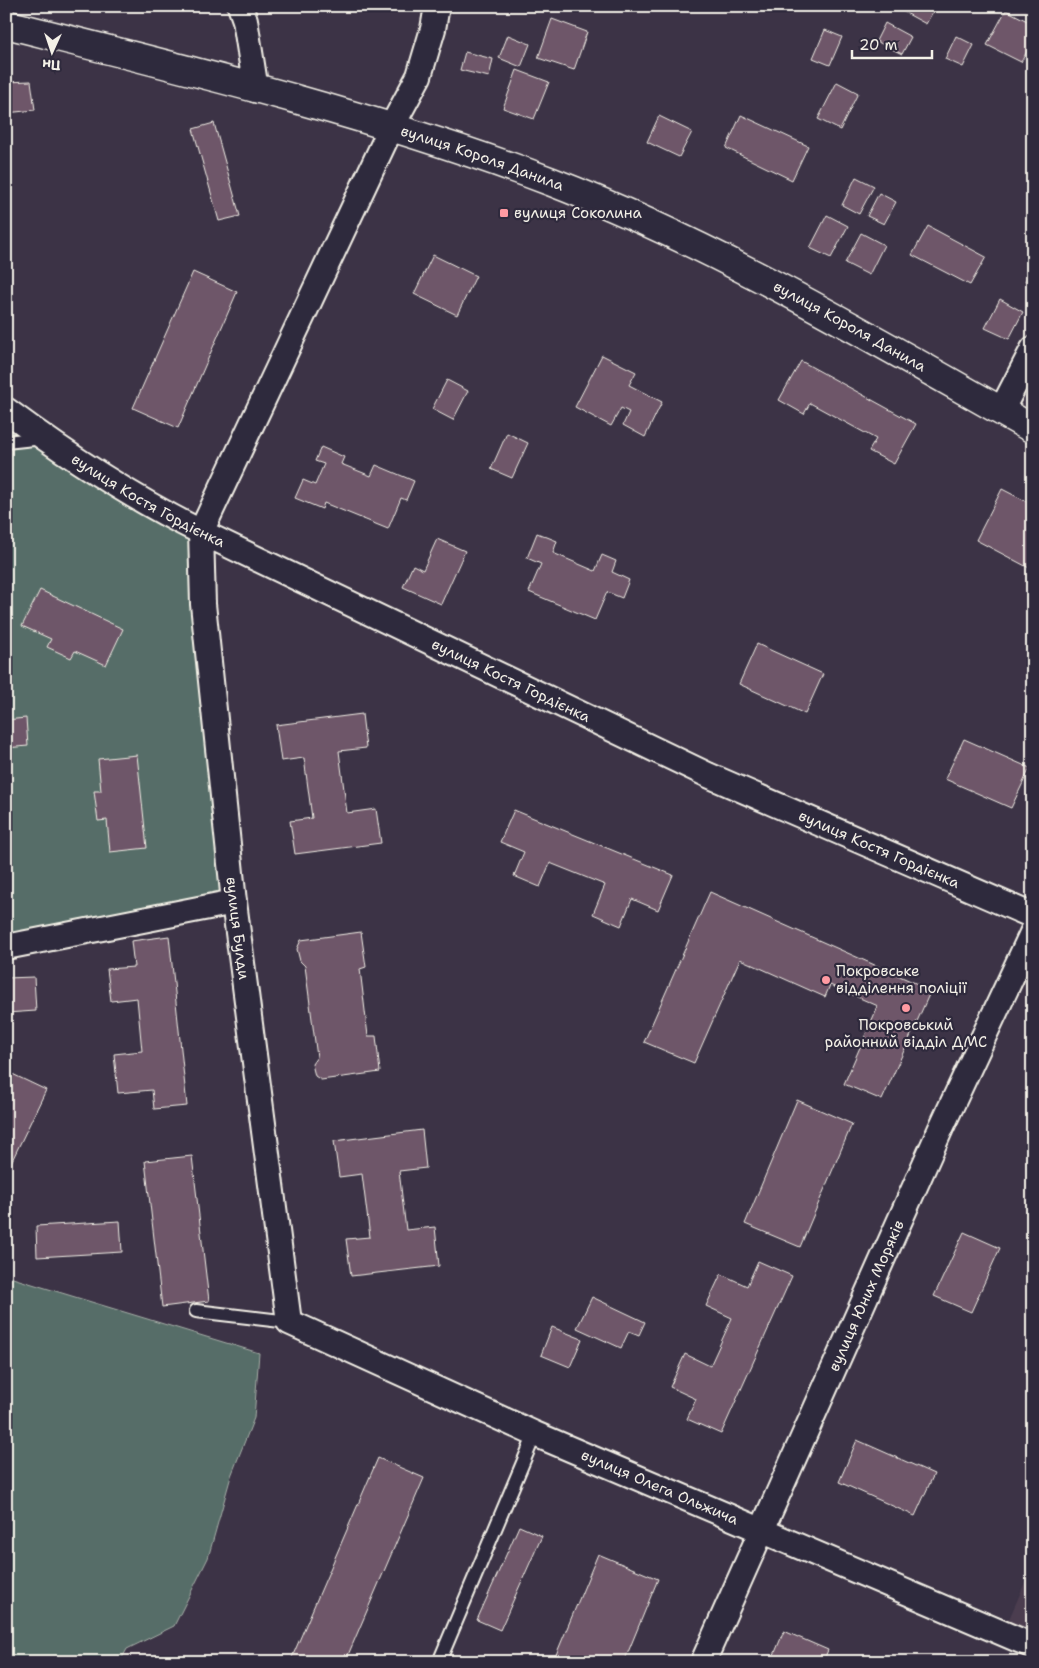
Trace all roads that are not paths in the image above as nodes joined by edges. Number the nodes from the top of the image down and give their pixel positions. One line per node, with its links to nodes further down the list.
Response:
1 (240, 6): 4 (street)
2 (437, 6): 5 (street)
3 (6, 24): 4 (main road, вулиця Короля Данила)
4 (256, 90): 5 (main road, вулиця Короля Данила)
5 (392, 128): 8 (main road, вулиця Короля Данила); 12 (street)
6 (1033, 349): 8 (street)
7 (6, 410): 10 (street, вулиця Костя Гордієнка)
8 (1001, 411): 9 (main road, вулиця Короля Данила)
9 (1033, 429)
10 (44, 438): 11 (lane); 12 (street, вулиця Костя Гордієнка)
11 (6, 442)
12 (201, 532): 13 (street, вулиця Булди); 14 (street, вулиця Костя Гордієнка)
13 (234, 902): 16 (street); 18 (street, вулиця Булди)
14 (1033, 916)
15 (1033, 931): 20 (street, вулиця Юних Моряків)
16 (6, 947)
17 (196, 1311): 18 (lane)
18 (289, 1322): 19 (street, вулиця Олега Ольжича)
19 (536, 1434): 20 (street, вулиця Олега Ольжича); 22 (lane)
20 (763, 1532): 21 (street, вулиця Олега Ольжича); 23 (street, вулиця Юних Моряків)
21 (1033, 1646)
22 (439, 1662)
23 (703, 1662)

